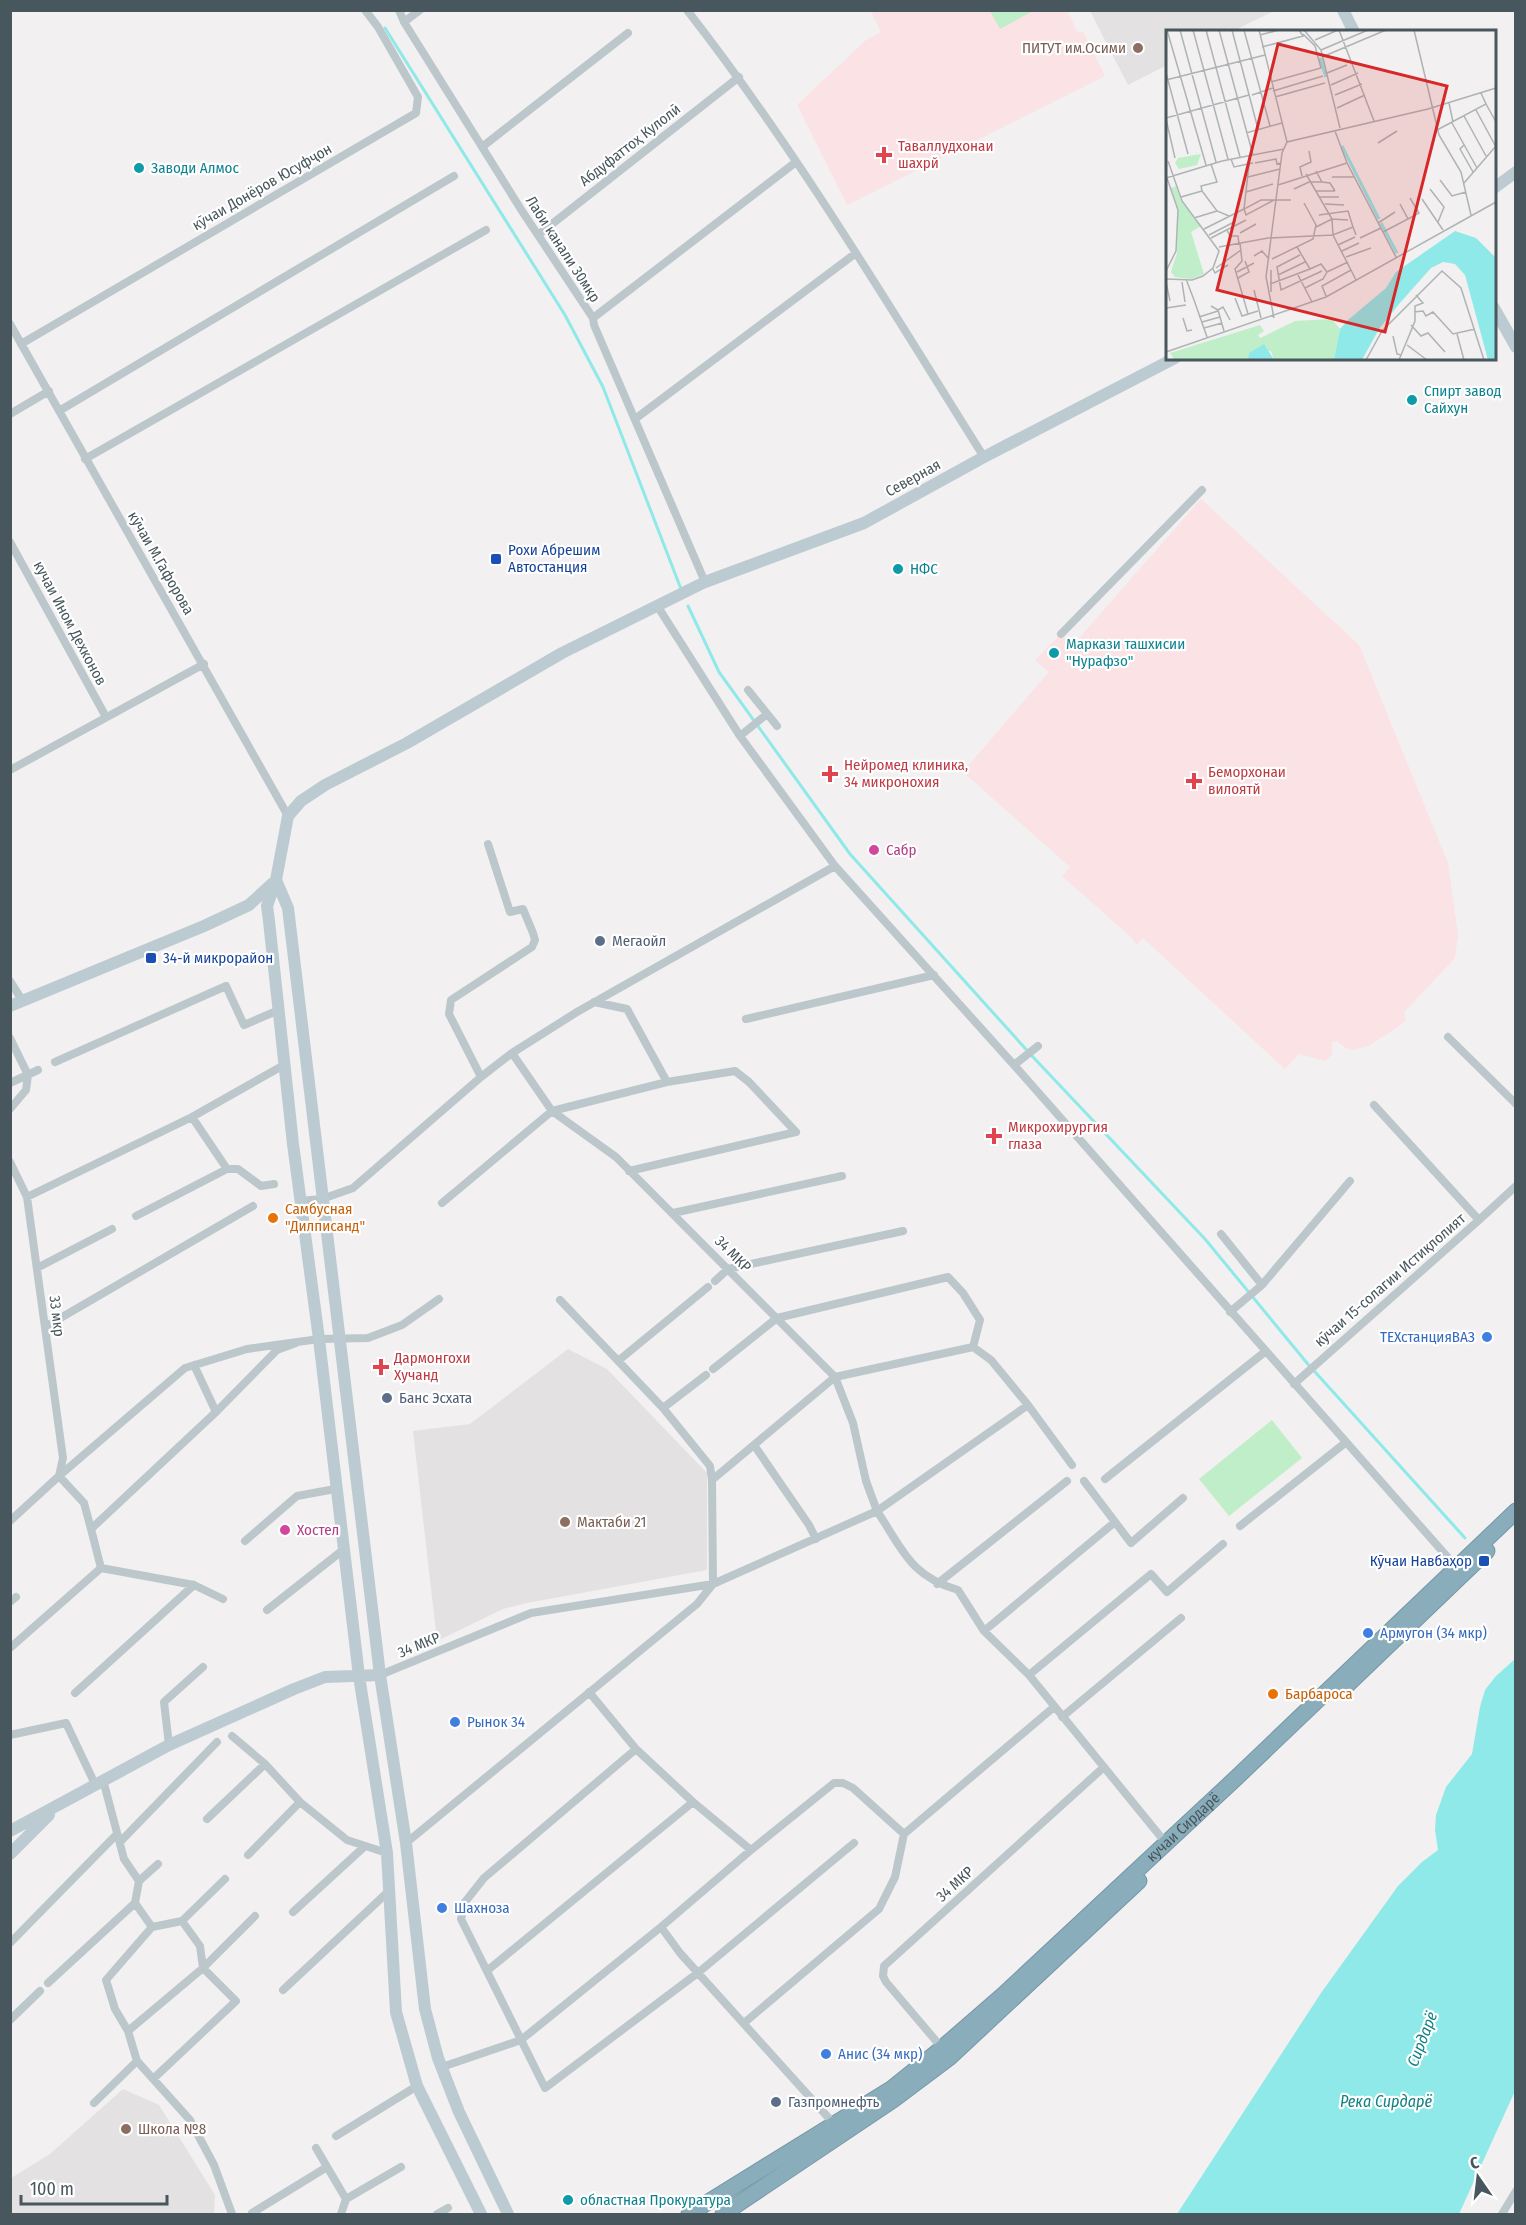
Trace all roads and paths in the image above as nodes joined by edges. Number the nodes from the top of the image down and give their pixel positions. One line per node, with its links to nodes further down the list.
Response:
1 (365, 10): 21 (street, кӯчаи Донёров Юсуфҷон)
2 (399, 10): 6 (street, Лаби канали 30мкр)
3 (420, 10): 6 (street)
4 (687, 10): 9 (street)
5 (1343, 10): 7 (main road)
6 (404, 22): 10 (street, Лаби канали 30мкр)
7 (1353, 30)
8 (628, 33): 10 (street)
9 (739, 77): 11 (street); 16 (street, Абдуфаттоҳ Кулолӣ)
10 (482, 147): 16 (street, Лаби канали 30мкр)
11 (796, 162): 17 (street); 19 (street)
12 (1515, 172): 14 (main road)
13 (454, 176): 25 (street)
14 (1496, 186)
15 (486, 230): 29 (street)
16 (537, 235): 19 (street, Лаби канали 30мкр)
17 (855, 252): 27 (street); 28 (street)
18 (1496, 312): 22 (main road)
19 (593, 318): 27 (street, Лаби канали 30мкр)
20 (10, 324): 21 (street, кӯчаи М.Гафорова)
21 (21, 344): 24 (street, кӯчаи М.Гафорова)
22 (1515, 347)
23 (1170, 360): 28 (main road, Северная)
24 (49, 391): 25 (street, кӯчаи М.Гафорова); 26 (street)
25 (59, 411): 29 (street, кӯчаи М.Гафорова)
26 (10, 414)
27 (635, 419): 32 (street, Лаби канали 30мкр)
28 (984, 457): 32 (main road, Северная)
29 (85, 459): 35 (street, кӯчаи М.Гафорова)
30 (1202, 490): 34 (street)
31 (10, 542): 38 (street, кучаи Ином Дехконов)
32 (705, 582): 33 (main road, Северная)
33 (658, 607): 40 (street); 42 (main road, Северная)
34 (1061, 634)
35 (204, 664): 38 (street); 42 (street, кӯчаи М.Гафорова)
36 (748, 690): 37 (street)
37 (767, 714): 39 (street); 40 (street)
38 (106, 717): 41 (street)
39 (777, 726)
40 (740, 736): 44 (street)
41 (10, 770)
42 (288, 816): 45 (main road)
43 (488, 844): 65 (street)
44 (835, 866): 50 (street); 52 (street)
45 (276, 880): 46 (main road); 47 (main road); 48 (main road)
46 (249, 905): 47 (main road); 53 (main road)
47 (269, 921): 49 (main road)
48 (294, 960): 49 (main road); 81 (main road)
49 (273, 962): 54 (main road)
50 (934, 975): 55 (street); 62 (street)
51 (10, 981): 53 (street)
52 (594, 1002): 59 (street); 66 (street)
53 (16, 1003)
54 (279, 1010): 60 (street); 61 (main road)
55 (746, 1018)
56 (1448, 1037): 68 (street)
57 (10, 1038): 64 (street)
58 (1038, 1046): 62 (street)
59 (512, 1053): 65 (street); 71 (street, 34 МКР)
60 (55, 1062)
61 (284, 1065): 72 (street); 82 (main road)
62 (1014, 1065): 96 (street)
63 (38, 1070): 64 (street)
64 (28, 1075): 67 (street); 70 (street)
65 (481, 1077): 81 (street)
66 (667, 1082): 71 (street); 75 (street)
67 (10, 1083)
68 (1515, 1104)
69 (1374, 1105): 87 (street, кӯчаи 15-солагии Истиқлолият)
70 (10, 1109)
71 (552, 1111): 75 (street, 34 МКР); 83 (street)
72 (192, 1117): 74 (street); 80 (street)
73 (10, 1162): 80 (street, 33 мкр)
74 (227, 1169): 78 (street); 86 (street)
75 (629, 1172): 85 (street, 34 МКР)
76 (842, 1176): 85 (street)
77 (1350, 1181): 93 (street)
78 (274, 1184)
79 (1515, 1186): 87 (street, кӯчаи 15-солагии Истиқлолият)
80 (27, 1197): 91 (street, 33 мкр)
81 (322, 1199): 82 (street); 100 (main road)
82 (300, 1201): 99 (main road)
83 (442, 1203)
84 (254, 1206): 98 (street)
85 (673, 1213): 92 (street, 34 МКР)
86 (136, 1216)
87 (1479, 1220): 107 (street, кӯчаи 15-солагии Истиқлолият)
88 (112, 1229): 91 (street)
89 (903, 1231): 92 (street)
90 (1221, 1234): 93 (street)
91 (38, 1268): 98 (street, 33 мкр)
92 (728, 1269): 97 (street, 34 МКР); 104 (street)
93 (1262, 1285): 96 (street)
94 (439, 1299): 100 (street)
95 (560, 1300): 104 (street)
96 (1230, 1312): 103 (street)
97 (777, 1318): 102 (street); 106 (street, 34 МКР); 109 (street)
98 (45, 1327): 114 (street, 33 мкр)
99 (319, 1339): 100 (street); 101 (street); 119 (main road)
100 (341, 1339): 144 (main road)
101 (296, 1343): 105 (street); 110 (street)
102 (973, 1347): 106 (street); 108 (street)
103 (1266, 1351): 107 (street); 115 (street)
104 (618, 1361): 109 (street)
105 (194, 1365): 110 (street); 114 (street)
106 (835, 1377): 112 (street); 121 (street)
107 (1294, 1384): 111 (street)
108 (1028, 1405): 113 (street); 121 (street, 34 МКР)
109 (663, 1408): 116 (street)
110 (216, 1412): 127 (street)
111 (1345, 1443): 126 (street); 133 (street)
112 (754, 1445): 116 (street); 128 (street)
113 (1072, 1465)
114 (59, 1476): 123 (street); 127 (street)
115 (1106, 1479)
116 (712, 1480): 134 (street)
117 (1066, 1481): 135 (street)
118 (1084, 1481): 124 (street)
119 (335, 1489): 129 (street); 131 (main road)
120 (1183, 1498): 124 (street)
121 (877, 1511): 128 (street, 34 МКР); 135 (street)
122 (1515, 1511): 133 (highway, кучаи Сирдарё)
123 (10, 1521)
124 (1115, 1522): 140 (street)
125 (1515, 1523): 133 (highway)
126 (1240, 1526)
127 (91, 1528): 132 (street)
128 (816, 1539): 134 (street, 34 МКР)
129 (245, 1541)
130 (1222, 1544): 145 (street)
131 (343, 1550): 138 (street); 143 (main road)
132 (101, 1568): 136 (street); 141 (street)
133 (1459, 1571): 164 (highway, кучаи Сирдарё); 199 (highway)
134 (713, 1584): 144 (street, 34 МКР); 146 (street, 34 МКР)
135 (937, 1584): 140 (street)
136 (194, 1585): 137 (street); 147 (street)
137 (223, 1599)
138 (267, 1610)
139 (1181, 1618): 149 (street)
140 (984, 1631): 145 (street)
141 (10, 1648)
142 (203, 1667): 153 (street)
143 (358, 1676): 144 (main road); 153 (main road); 169 (main road)
144 (380, 1676): 165 (main road)
145 (1029, 1676): 148 (street)
146 (589, 1692): 154 (street); 165 (street, 34 МКР)
147 (75, 1693)
148 (1054, 1707): 149 (street); 162 (street)
149 (1062, 1717): 156 (street)
150 (10, 1735): 157 (street)
151 (232, 1736): 155 (street)
152 (217, 1742): 163 (street)
153 (169, 1745): 157 (main road)
154 (636, 1749): 159 (street); 184 (street)
155 (265, 1764): 158 (street); 160 (street)
156 (1104, 1767): 164 (street); 193 (street, 34 МКР)
157 (99, 1782): 161 (main road); 163 (street); 170 (main road)
158 (300, 1802): 167 (street); 171 (street)
159 (693, 1803): 168 (street); 184 (street)
160 (207, 1819)
161 (10, 1831)
162 (904, 1834): 168 (street); 190 (street)
163 (119, 1838): 174 (street); 182 (street)
164 (1165, 1842): 193 (highway, кучаи Сирдарё)
165 (406, 1843): 195 (main road)
166 (854, 1843): 185 (street)
167 (364, 1847): 169 (street); 177 (street)
168 (751, 1850): 181 (street)
169 (387, 1852): 175 (main road)
170 (10, 1854)
171 (248, 1855)
172 (158, 1864): 174 (street)
173 (225, 1878): 179 (street)
174 (139, 1881): 176 (street)
175 (390, 1890): 187 (street); 197 (main road)
176 (135, 1903): 180 (street); 186 (street)
177 (293, 1912)
178 (255, 1916): 183 (street)
179 (182, 1921): 180 (street); 183 (street)
180 (152, 1927): 191 (street)
181 (661, 1927): 185 (street); 192 (street)
182 (10, 1943)
183 (203, 1968): 191 (street); 196 (street)
184 (488, 1970): 192 (street)
185 (699, 1972): 190 (street); 192 (street)
186 (48, 1983)
187 (283, 1990)
188 (40, 1991): 189 (street)
189 (10, 2020)
190 (744, 2023): 199 (street)
191 (128, 2031): 194 (street)
192 (521, 2040): 195 (street)
193 (942, 2048): 199 (highway, кучаи Сирдарё)
194 (137, 2061): 196 (street); 198 (street)
195 (442, 2067): 212 (main road)
196 (153, 2079): 208 (street)
197 (417, 2086): 200 (street); 211 (main road)
198 (94, 2103)
199 (839, 2129): 213 (highway); 214 (highway)
200 (336, 2136)
201 (316, 2148): 202 (street)
202 (327, 2167): 205 (street); 207 (street)
203 (401, 2167): 205 (street)
204 (1515, 2191): 215 (street)
205 (346, 2199): 209 (street)
206 (448, 2208): 210 (street)
207 (252, 2213)
208 (232, 2214)
209 (341, 2214)
210 (437, 2214)
211 (481, 2214)
212 (508, 2214)
213 (689, 2214)
214 (723, 2214)
215 (1502, 2214)

